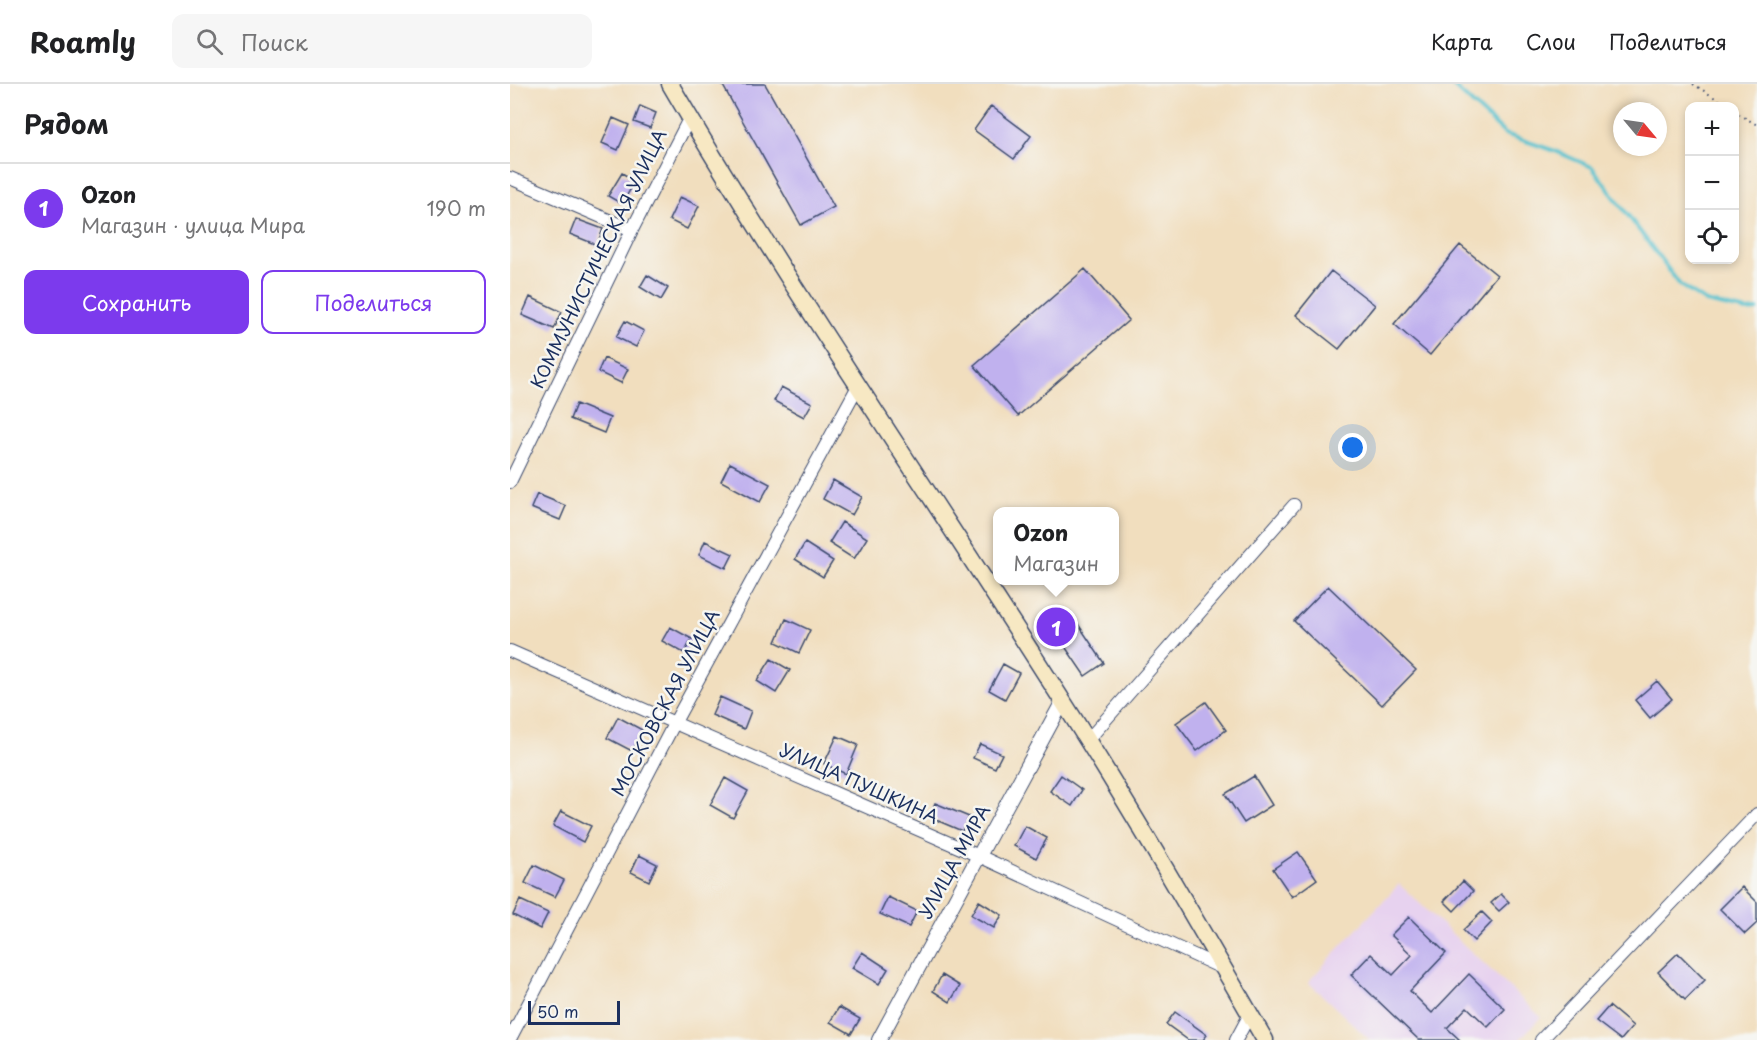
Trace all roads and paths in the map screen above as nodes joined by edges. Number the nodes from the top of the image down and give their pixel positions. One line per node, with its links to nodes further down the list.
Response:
1 (670, 84): 5 (main road)
2 (1693, 84): 3 (path)
3 (1722, 102)
4 (1739, 114): 6 (path)
5 (690, 117): 8 (street, КОММУНИСТИЧЕСКАЯ УЛИЦА); 9 (main road)
6 (1757, 125)
7 (510, 178): 8 (street)
8 (632, 230): 10 (street, КОММУНИСТИЧЕСКАЯ УЛИЦА)
9 (858, 386): 13 (main road); 14 (street, МОСКОВСКАЯ УЛИЦА)
10 (510, 482)
11 (1294, 505): 15 (street)
12 (510, 651): 14 (street, УЛИЦА ПУШКИНА)
13 (1063, 701): 15 (main road); 17 (street, УЛИЦА МИРА)
14 (675, 722): 17 (street, УЛИЦА ПУШКИНА); 20 (street, МОСКОВСКАЯ УЛИЦА)
15 (1087, 741): 18 (main road)
16 (1757, 814): 24 (street)
17 (979, 856): 18 (street, УЛИЦА ПУШКИНА); 21 (street, УЛИЦА МИРА)
18 (1225, 969): 19 (main road)
19 (1250, 1014): 22 (street); 23 (main road)
20 (510, 1039)
21 (879, 1040)
22 (1236, 1040)
23 (1265, 1040)
24 (1540, 1040)

